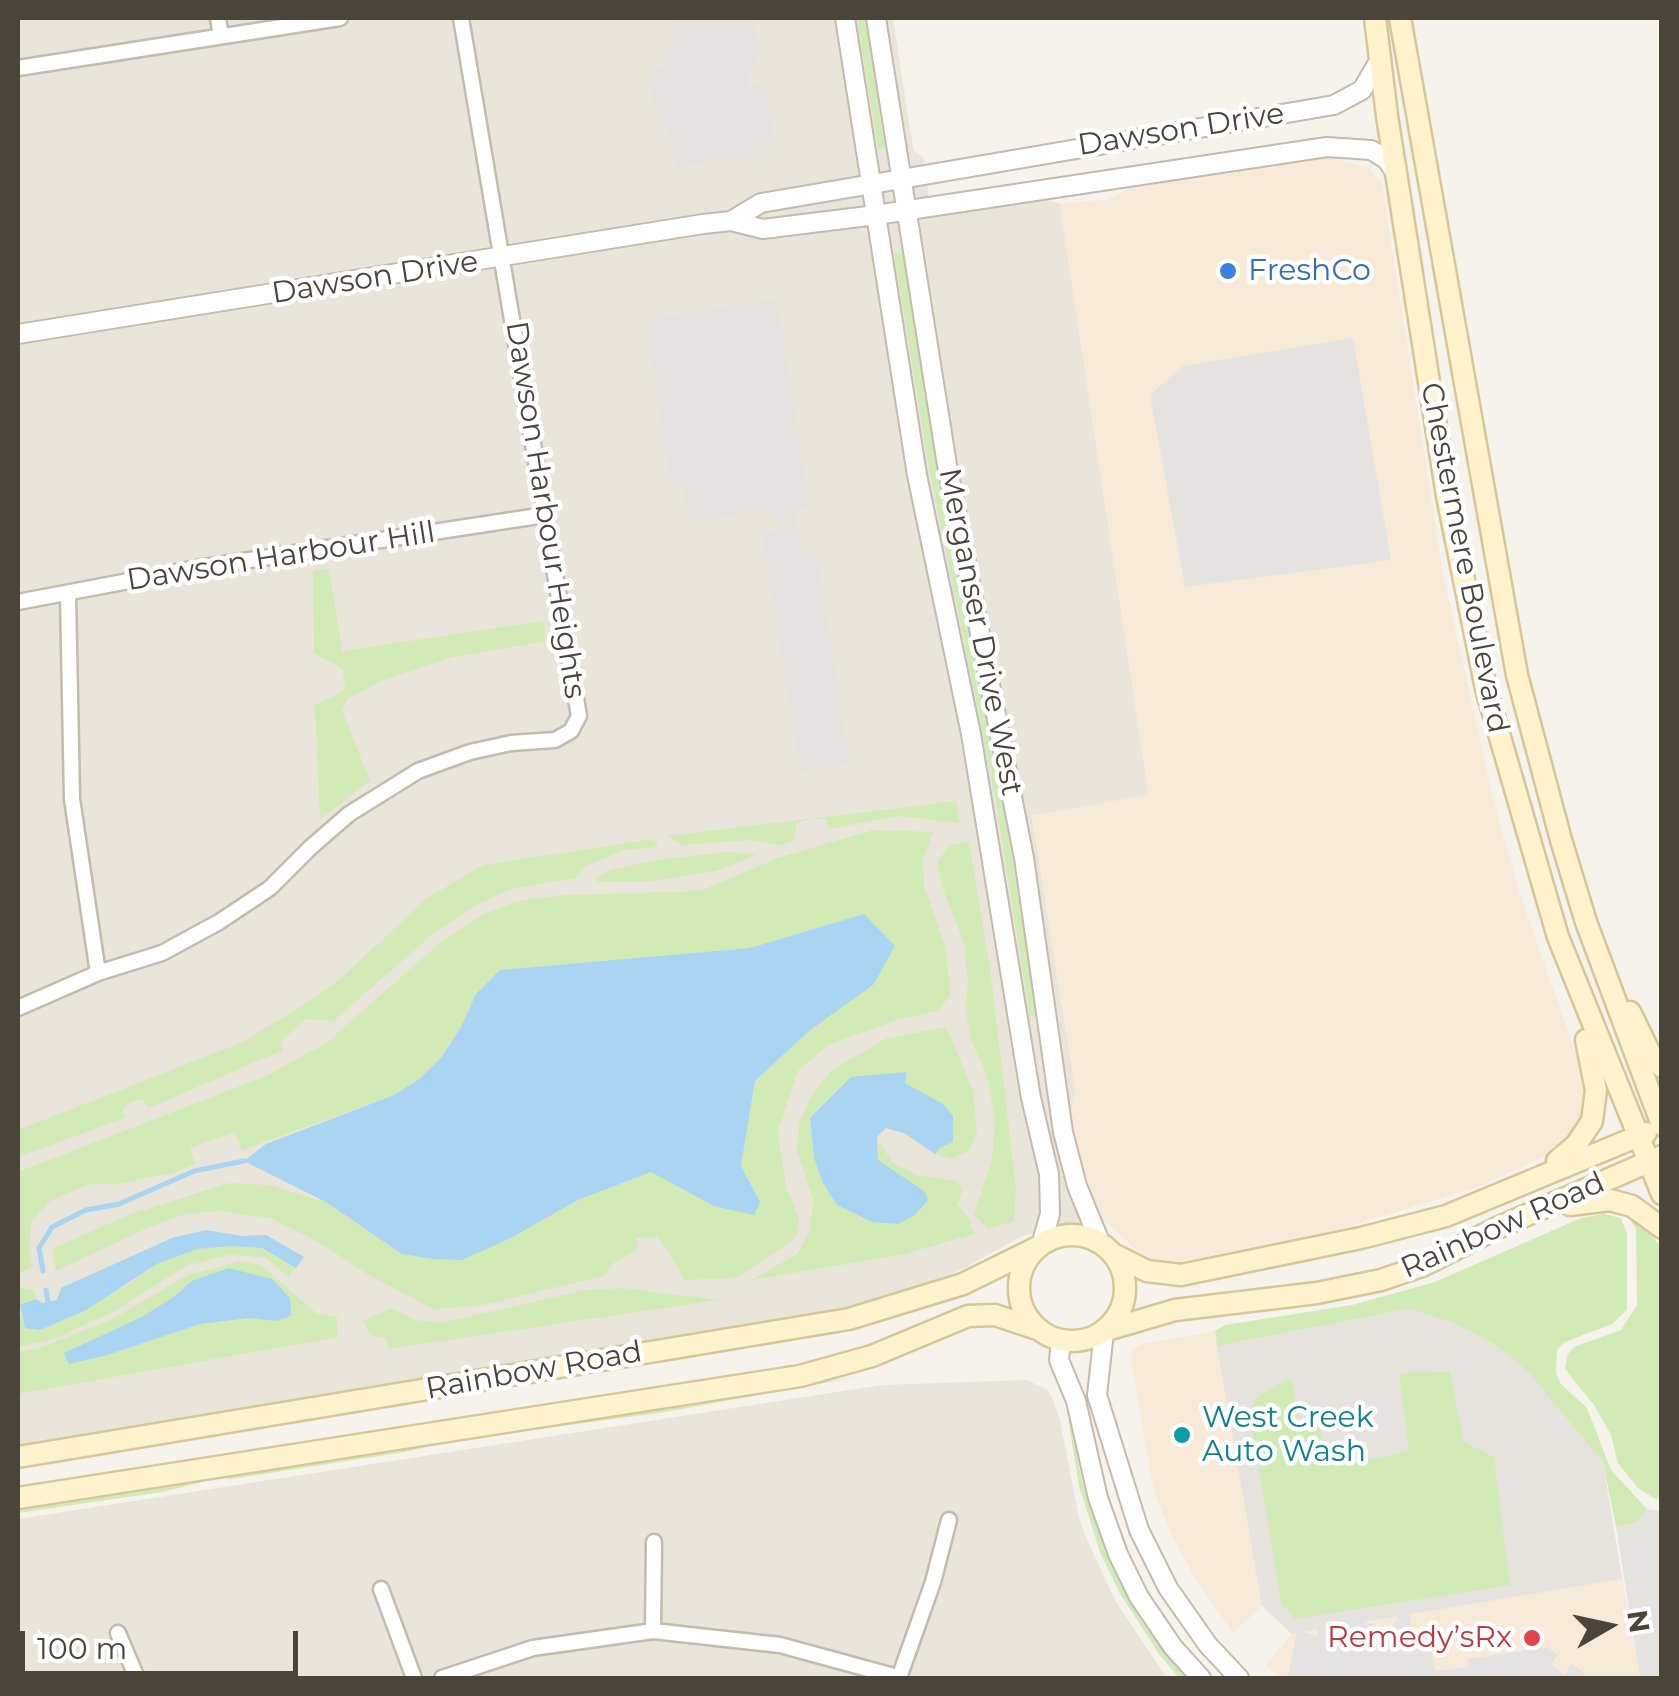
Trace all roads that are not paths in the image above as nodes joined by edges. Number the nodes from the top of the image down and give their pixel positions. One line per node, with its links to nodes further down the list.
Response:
1 (218, 18): 8 (street)
2 (340, 18): 8 (street)
3 (462, 18): 19 (street, Dawson Harbour Heights)
4 (845, 18): 14 (street, Merganser Drive West)
5 (876, 18): 13 (street, Merganser Drive West)
6 (1375, 18): 9 (main road, Chestermere Boulevard)
7 (1400, 18): 24 (main road, Chestermere Boulevard)
8 (221, 36): 10 (street)
9 (1379, 61): 11 (street, Dawson Drive); 12 (main road, Chestermere Boulevard)
10 (18, 68)
11 (1079, 147): 13 (street, Dawson Drive); 15 (street)
12 (1396, 173): 15 (street, Dawson Drive); 25 (main road, Chestermere Boulevard)
13 (900, 178): 14 (street, Dawson Drive); 16 (street, Merganser Drive West)
14 (871, 182): 17 (street, Merganser Drive West); 18 (street, Dawson Drive)
15 (1084, 182): 16 (street, Dawson Drive)
16 (906, 210): 17 (street, Dawson Drive); 37 (street, Merganser Drive West)
17 (876, 215): 18 (street, Dawson Drive); 36 (street, Merganser Drive West)
18 (732, 221): 19 (street, Dawson Drive)
19 (503, 258): 20 (street, Dawson Drive); 21 (street, Dawson Harbour Heights)
20 (18, 334)
21 (545, 515): 22 (street, Dawson Harbour Hill); 26 (street, Dawson Harbour Heights)
22 (68, 594): 23 (street, Dawson Harbour Hill); 26 (street)
23 (18, 602)
24 (1586, 922): 28 (main road); 29 (main road, Chestermere Boulevard)
25 (1558, 936): 30 (main road, Chestermere Boulevard); 32 (main road)
26 (98, 973): 27 (street, Dawson Harbour Heights)
27 (18, 1008)
28 (1662, 1067)
29 (1662, 1126): 30 (main road, Rainbow Road)
30 (1636, 1136): 31 (main road, Chestermere Boulevard); 32 (main road, Rainbow Road)
31 (1654, 1159): 33 (main road, Chestermere Boulevard); 34 (main road, Rainbow Road)
32 (1543, 1174): 37 (main road, Rainbow Road)
33 (1662, 1194)
34 (1497, 1228): 35 (main road); 39 (main road, Rainbow Road)
35 (1662, 1228)
36 (1040, 1246): 37 (main road); 38 (main road); 41 (main road, Rainbow Road)
37 (1107, 1248): 39 (main road)
38 (1036, 1328): 40 (main road); 42 (main road, Rainbow Road)
39 (1106, 1331): 40 (main road); 48 (street)
40 (1061, 1341): 53 (street)
41 (18, 1457)
42 (18, 1498)
43 (948, 1520): 52 (street)
44 (654, 1542): 46 (street)
45 (381, 1590): 50 (street)
46 (653, 1631): 51 (street); 52 (street)
47 (118, 1634): 49 (street)
48 (1227, 1675)
49 (137, 1678)
50 (414, 1678)
51 (442, 1678)
52 (900, 1678)
53 (1201, 1678)

